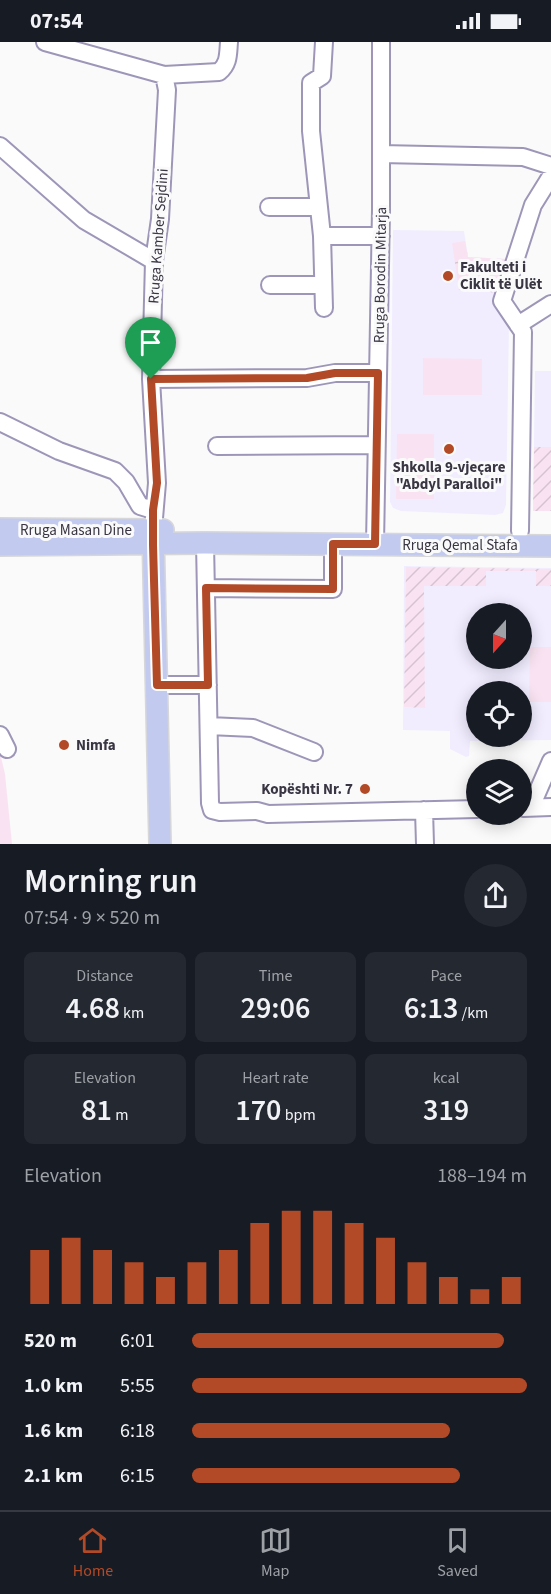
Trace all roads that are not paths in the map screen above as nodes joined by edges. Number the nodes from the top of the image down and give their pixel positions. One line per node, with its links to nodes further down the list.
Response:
1 (45, 42): 5 (street)
2 (229, 42): 5 (street)
3 (324, 42): 11 (street)
4 (381, 42): 7 (street, Rruga Borodin Mitarja)
5 (164, 75): 14 (street, Rruga Kamber Sejdini)
6 (0, 146): 14 (street)
7 (381, 154): 8 (street); 13 (street, Rruga Borodin Mitarja)
8 (551, 166)
9 (551, 176): 19 (street)
10 (269, 207): 11 (street)
11 (318, 207): 12 (street)
12 (322, 236): 13 (street); 16 (street)
13 (381, 236): 20 (street, Rruga Borodin Mitarja)
14 (154, 261): 21 (street, Rruga Kamber Sejdini)
15 (270, 285): 16 (street)
16 (323, 285): 18 (street)
17 (551, 304): 19 (street)
18 (324, 308)
19 (518, 325): 27 (street)
20 (378, 373): 21 (street); 23 (street, Rruga Borodin Mitarja)
21 (151, 379): 25 (street, Rruga Kamber Sejdini)
22 (0, 422): 25 (street)
23 (376, 445): 24 (street); 29 (street, Rruga Borodin Mitarja)
24 (217, 446)
25 (153, 528): 26 (main road, Rruga Masan Dine); 29 (main road, Rruga Qemal Stafa); 30 (main road, Rruga Qemal Stafa); 32 (main road, Rruga Masan Dine); 35 (main road, Rruga Kamber Sejdini)
26 (0, 530)
27 (520, 531): 28 (main road, Rruga Qemal Stafa); 29 (main road, Rruga Qemal Stafa)
28 (551, 532)
29 (375, 537): 31 (main road, Rruga Qemal Stafa); 33 (main road, Rruga Qemal Stafa)
30 (205, 543): 31 (main road, Rruga Qemal Stafa); 34 (street)
31 (333, 544): 34 (street)
32 (0, 545)
33 (551, 546)
34 (206, 588): 36 (street)
35 (157, 685): 36 (street); 45 (main road, Rruga Kamber Sejdini)
36 (208, 685): 37 (street)
37 (209, 726): 38 (street); 44 (street)
38 (314, 752)
39 (551, 761): 40 (street)
40 (532, 797)
41 (532, 807): 42 (street)
42 (551, 807)
43 (466, 809): 44 (street)
44 (424, 810): 46 (street)
45 (160, 844)
46 (425, 844)

